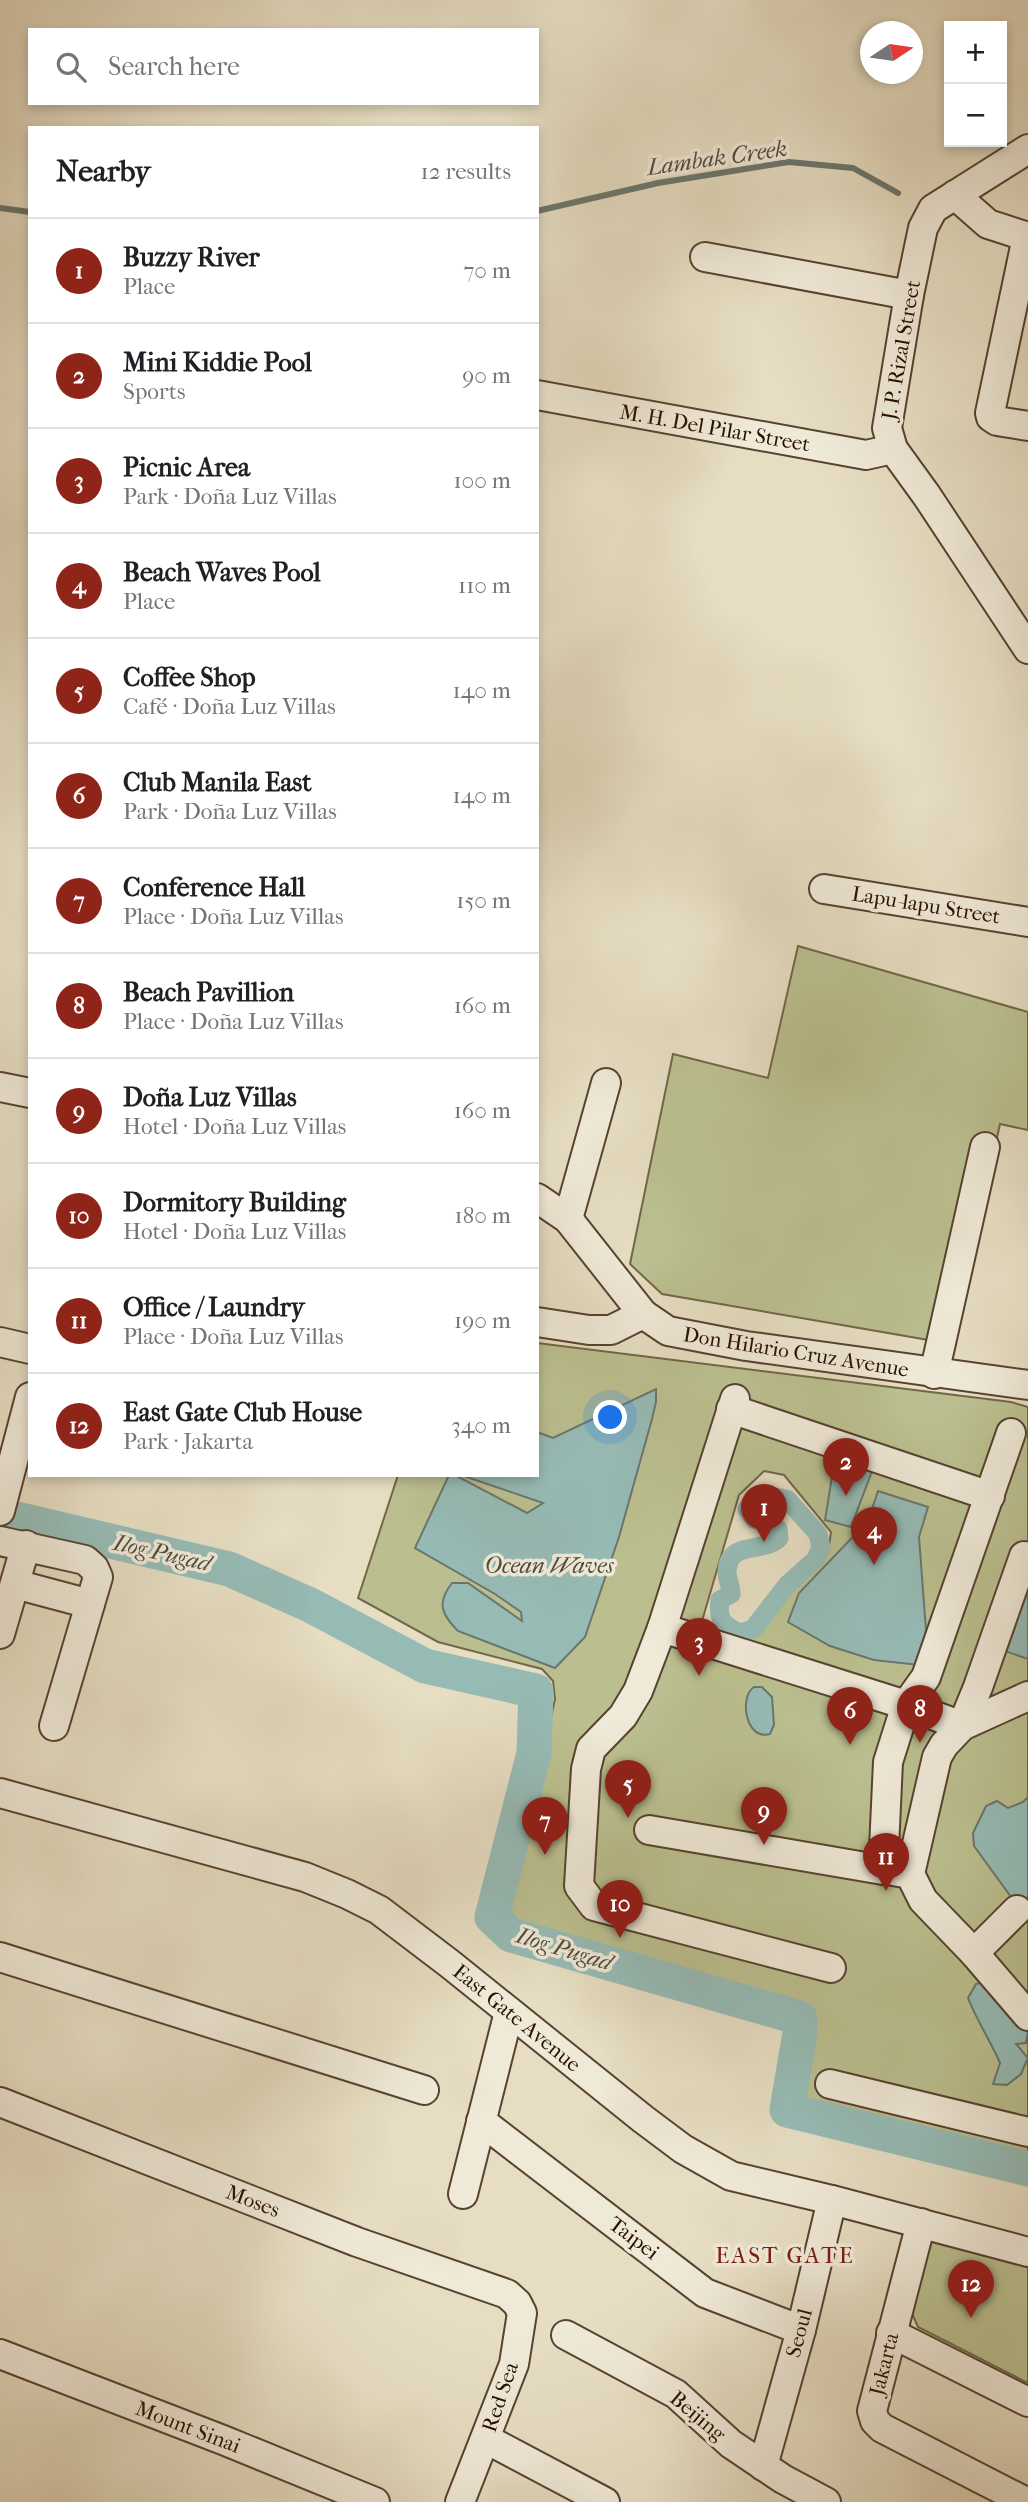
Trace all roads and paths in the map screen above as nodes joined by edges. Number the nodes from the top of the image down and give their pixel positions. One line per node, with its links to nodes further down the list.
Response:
1 (1028, 149): 2 (street, J. P. Rizal Street)
2 (955, 195): 3 (street); 5 (street, J. P. Rizal Street)
3 (1028, 237): 6 (street)
4 (705, 257): 5 (street)
5 (909, 295): 9 (street, J. P. Rizal Street)
6 (1020, 307): 8 (street)
7 (539, 395): 9 (street, M. H. Del Pilar Street)
8 (1028, 426)
9 (893, 449): 10 (street, J. P. Rizal Street)
10 (1028, 649)
11 (824, 889): 12 (street, Lapu-lapu Street)
12 (1028, 922)
13 (606, 1083): 18 (street)
14 (0, 1087): 15 (street)
15 (28, 1093)
16 (985, 1147): 23 (street)
17 (539, 1199): 18 (street, Don Hilario Cruz Avenue)
18 (568, 1219): 19 (street, Don Hilario Cruz Avenue)
19 (643, 1314): 20 (street); 23 (street, Don Hilario Cruz Avenue)
20 (539, 1322)
21 (0, 1342): 22 (street)
22 (28, 1349)
23 (934, 1374): 24 (street, Don Hilario Cruz Avenue)
24 (1028, 1385)
25 (28, 1404): 28 (street)
26 (1011, 1433): 27 (street)
27 (990, 1496): 33 (street); 36 (street)
28 (0, 1511)
29 (13, 1543): 31 (street); 32 (street)
30 (1024, 1556): 38 (street)
31 (15, 1584): 32 (street); 34 (street)
32 (90, 1604): 37 (street)
33 (662, 1628): 36 (street); 45 (street)
34 (0, 1634)
35 (1028, 1696): 38 (street)
36 (906, 1705): 38 (street); 41 (street)
37 (54, 1726)
38 (961, 1726): 41 (street)
39 (0, 1793): 46 (street, East Gate Avenue)
40 (649, 1830): 41 (street)
41 (886, 1870): 43 (street)
42 (1017, 1910): 43 (street)
43 (974, 1953): 47 (street)
44 (0, 1957): 49 (street)
45 (831, 1968)
46 (509, 2012): 51 (street); 54 (street, East Gate Avenue)
47 (1028, 2015)
48 (830, 2084): 52 (street)
49 (424, 2090)
50 (0, 2102): 57 (street, Moses)
51 (481, 2121): 53 (street); 58 (street, Taipei)
52 (1028, 2132)
53 (463, 2194)
54 (832, 2200): 55 (street, East Gate Avenue); 58 (street, Seoul)
55 (921, 2222): 56 (street, East Gate Avenue); 59 (street, Jakarta)
56 (1028, 2252)
57 (507, 2294): 63 (street, Red Sea)
58 (801, 2330): 64 (street, Seoul)
59 (891, 2333): 62 (street); 69 (street, Jakarta)
60 (566, 2335): 64 (street, Beijing)
61 (0, 2354): 65 (street, Mount Sinai)
62 (1028, 2402)
63 (486, 2439): 66 (street, Red Sea); 67 (street)
64 (763, 2466): 68 (street, Beijing)
65 (375, 2502)
66 (460, 2502)
67 (605, 2502)
68 (826, 2502)
69 (1026, 2502)

